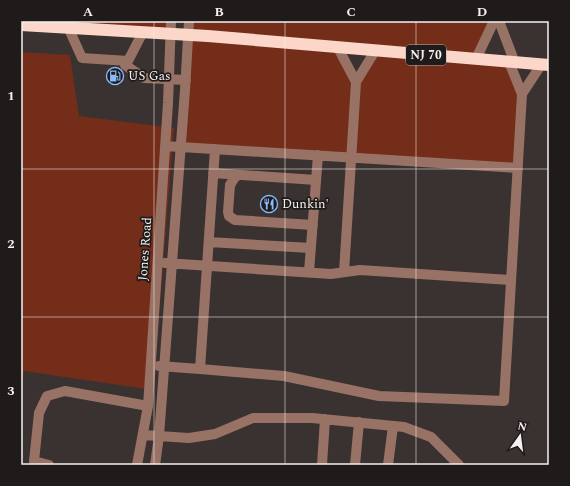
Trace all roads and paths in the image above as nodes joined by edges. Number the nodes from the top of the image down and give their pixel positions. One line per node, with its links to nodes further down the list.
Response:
1 (171, 21): 8 (street, Jones Road)
2 (189, 21): 9 (street)
3 (494, 21): 12 (street)
4 (499, 21): 13 (street)
5 (21, 25): 6 (highway, NJ 70)
6 (68, 28): 7 (highway, NJ 70); 14 (street)
7 (143, 32): 8 (highway, NJ 70); 14 (street)
8 (171, 34): 9 (highway, NJ 70); 16 (street, Jones Road)
9 (189, 35): 10 (highway, NJ 70); 17 (street)
10 (338, 48): 11 (highway, NJ 70); 18 (street)
11 (375, 51): 12 (highway, NJ 70); 18 (street)
12 (476, 59): 13 (highway, NJ 70)
13 (512, 62): 15 (highway, NJ 70); 19 (street)
14 (122, 63): 16 (street)
15 (545, 65): 19 (street)
16 (169, 80): 17 (street); 20 (street, Jones Road)
17 (186, 80): 21 (street)
18 (356, 82): 24 (street)
19 (522, 94): 25 (street)
20 (165, 146): 21 (street); 32 (street, Jones Road)
21 (180, 146): 22 (street); 33 (street)
22 (215, 149): 23 (street); 26 (street)
23 (318, 155): 24 (street); 28 (street)
24 (351, 157): 25 (street); 36 (street)
25 (518, 168): 37 (street)
26 (213, 173): 27 (street); 30 (street)
27 (239, 175): 28 (street); 29 (street)
28 (316, 180): 29 (street)
29 (313, 225): 31 (street)
30 (209, 242): 31 (street); 34 (street)
31 (311, 248): 35 (street)
32 (158, 262): 33 (street); 38 (street, Jones Road)
33 (172, 263): 34 (street); 39 (street)
34 (207, 266): 35 (street); 40 (street)
35 (309, 272): 36 (street)
36 (344, 272): 37 (street)
37 (511, 280): 40 (street)
38 (151, 366): 39 (street); 41 (street, Jones Road)
39 (164, 366): 40 (street); 46 (street)
40 (200, 369)
41 (148, 406): 45 (street, Jones Road); 47 (street)
42 (325, 419): 43 (street); 46 (street); 50 (street)
43 (359, 422): 44 (street); 51 (street)
44 (393, 426): 52 (street); 53 (street)
45 (143, 435): 46 (street); 48 (street, Jones Road)
46 (159, 436): 49 (street)
47 (49, 465)
48 (137, 465)
49 (155, 465)
50 (322, 465)
51 (355, 465)
52 (388, 465)
53 (459, 465)

